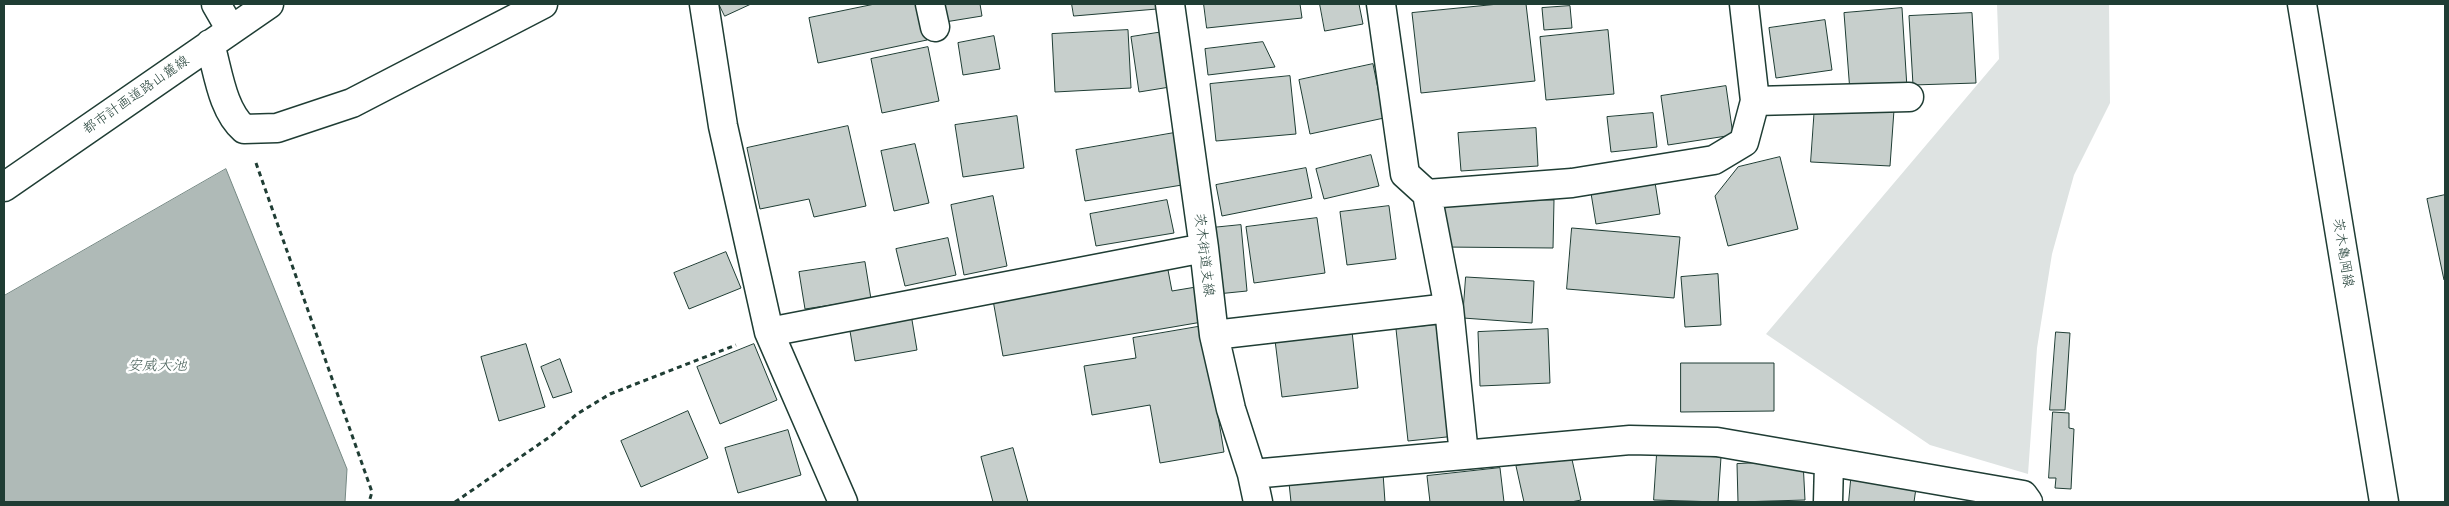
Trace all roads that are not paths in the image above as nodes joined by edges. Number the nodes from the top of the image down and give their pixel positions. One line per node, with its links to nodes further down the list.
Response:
1 (216, 4): 9 (street)
2 (269, 4): 9 (street, 都市計画道路山麓線)
3 (543, 4): 9 (street)
4 (704, 4): 16 (street)
5 (1170, 4): 14 (street, 茨木街道支線)
6 (1381, 4): 13 (street)
7 (1744, 4): 11 (street)
8 (2302, 4): 25 (street, 茨木亀岡線)
9 (220, 37): 12 (street, 都市計画道路山麓線)
10 (1908, 97): 11 (street)
11 (1755, 101): 13 (street)
12 (4, 187)
13 (1427, 194): 15 (street)
14 (1204, 248): 16 (street); 17 (street, 茨木街道支線)
15 (1449, 308): 17 (street); 18 (street)
16 (769, 332): 21 (street)
17 (1214, 335): 20 (street, 茨木街道支線)
18 (1464, 455): 19 (street); 20 (street)
19 (1829, 463): 23 (street); 24 (street)
20 (1252, 474): 22 (street, 茨木街道支線)
21 (843, 502)
22 (1258, 502)
23 (1828, 502)
24 (2028, 502)
25 (2384, 502)

